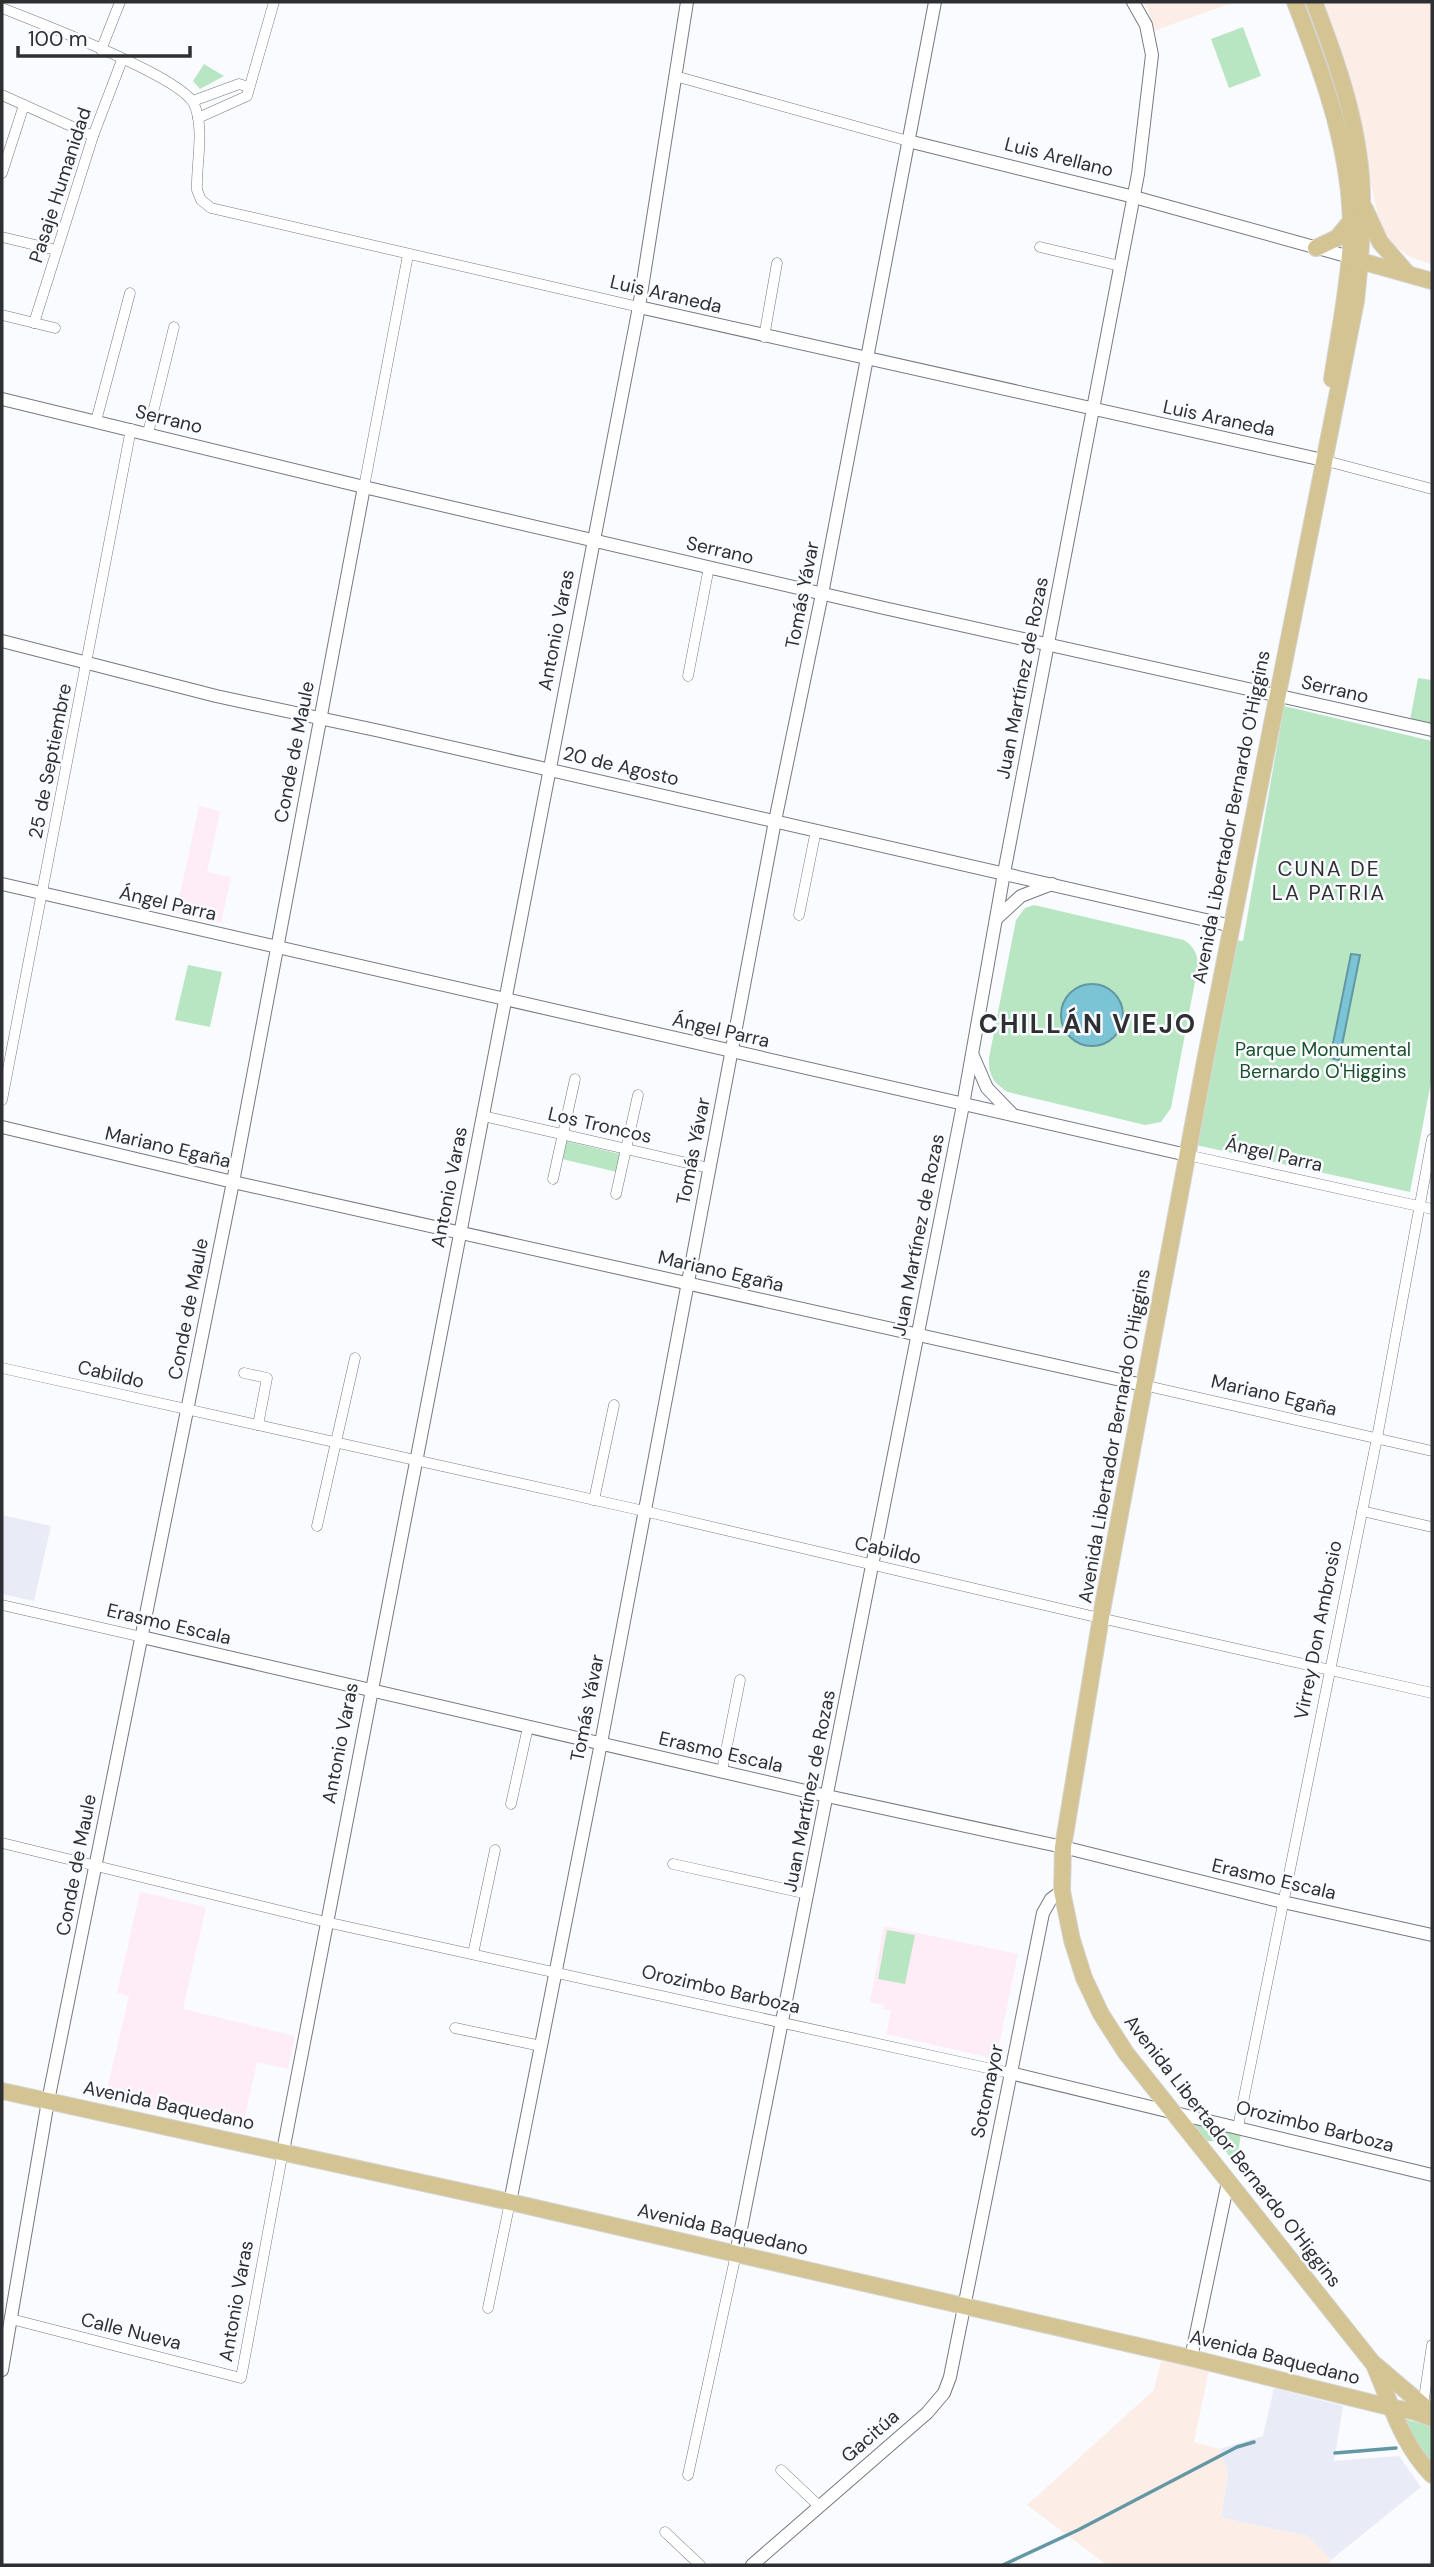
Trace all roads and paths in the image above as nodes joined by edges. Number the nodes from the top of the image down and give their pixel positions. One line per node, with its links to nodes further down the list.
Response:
1 (120, 2): 9 (street)
2 (274, 2): 12 (street)
3 (687, 2): 11 (street, Antonio Varas)
4 (935, 2): 18 (street, Tomás Yávar)
5 (1133, 2): 21 (street, Juan Martínez de Rozas)
6 (1294, 2): 22 (main road, Avenida Libertador Bernardo O'Higgins)
7 (1314, 2): 20 (main road, Avenida Libertador Bernardo O'Higgins)
8 (2, 8): 9 (street)
9 (101, 50): 10 (street)
10 (122, 60): 14 (street); 17 (street, Pasaje Humanidad)
11 (676, 76): 18 (street, Luis Arellano); 34 (street, Antonio Varas)
12 (249, 87): 14 (street); 16 (street)
13 (2, 95): 15 (street)
14 (192, 101): 16 (street, Luis Araneda)
15 (24, 105): 17 (street); 19 (street)
16 (198, 118): 27 (street, Luis Araneda)
17 (93, 136): 26 (street, Pasaje Humanidad)
18 (908, 141): 21 (street, Luis Arellano); 40 (street, Tomás Yávar)
19 (2, 173)
20 (1362, 194): 28 (main road, Avenida Libertador Bernardo O'Higgins); 31 (main road)
21 (1134, 197): 25 (street, Luis Arellano); 30 (street, Juan Martínez de Rozas)
22 (1351, 221): 25 (main road); 28 (main road, Avenida Libertador Bernardo O'Higgins)
23 (2, 237): 26 (street)
24 (1040, 247): 30 (street)
25 (1316, 248): 28 (street, Luis Arellano)
26 (56, 250): 36 (street, Pasaje Humanidad)
27 (408, 255): 34 (street, Luis Araneda); 47 (street, Conde de Maule)
28 (1355, 259): 31 (main road, Luis Arellano); 46 (main road, Avenida Libertador Bernardo O'Higgins)
29 (777, 263): 39 (street)
30 (1120, 266): 42 (street, Juan Martínez de Rozas)
31 (1407, 273): 32 (main road, Luis Arellano)
32 (1432, 281)
33 (130, 293): 43 (street)
34 (639, 307): 39 (street, Luis Araneda); 49 (street, Antonio Varas)
35 (2, 315): 36 (street)
36 (34, 323): 38 (street)
37 (174, 327): 45 (street)
38 (55, 328)
39 (764, 337): 40 (street, Luis Araneda)
40 (867, 360): 42 (street, Luis Araneda); 51 (street, Tomás Yávar)
41 (2, 398): 43 (street, Serrano)
42 (1093, 410): 46 (street, Luis Araneda); 53 (street, Juan Martínez de Rozas)
43 (96, 421): 44 (street, Serrano)
44 (131, 429): 45 (street, Serrano); 54 (street, 25 de Septiembre)
45 (148, 433): 47 (street, Serrano)
46 (1322, 460): 48 (street, Luis Araneda); 56 (main road, Avenida Libertador Bernardo O'Higgins)
47 (364, 487): 49 (street, Serrano); 57 (street, Conde de Maule)
48 (1432, 489)
49 (593, 540): 50 (street, Serrano); 59 (street, Antonio Varas)
50 (709, 567): 51 (street, Serrano); 55 (street)
51 (822, 593): 53 (street, Serrano); 60 (street, Tomás Yávar)
52 (2, 642): 54 (street, 20 de Agosto)
53 (1049, 643): 56 (street, Serrano); 62 (street, Juan Martínez de Rozas)
54 (87, 661): 57 (street, 20 de Agosto); 65 (street, 25 de Septiembre)
55 (688, 676)
56 (1277, 695): 58 (street, Serrano); 68 (main road, Avenida Libertador Bernardo O'Higgins)
57 (320, 719): 59 (street, 20 de Agosto); 69 (street, Conde de Maule)
58 (1432, 730)
59 (548, 769): 60 (street, 20 de Agosto); 70 (street, Antonio Varas)
60 (775, 821): 61 (street, 20 de Agosto); 71 (street, Tomás Yávar)
61 (816, 830): 62 (street, 20 de Agosto); 66 (street)
62 (1004, 873): 64 (street, 20 de Agosto); 67 (street, Juan Martínez de Rozas)
63 (2, 884): 65 (street, Ángel Parra)
64 (1052, 884): 67 (street); 68 (street, 20 de Agosto)
65 (41, 894): 69 (street, Ángel Parra); 75 (street, 25 de Septiembre)
66 (799, 915)
67 (996, 920): 72 (street, Juan Martínez de Rozas)
68 (1232, 926): 83 (main road, Avenida Libertador Bernardo O'Higgins)
69 (276, 948): 70 (street, Ángel Parra); 86 (street, Conde de Maule)
70 (506, 1000): 71 (street, Ángel Parra); 77 (street, Antonio Varas)
71 (731, 1052): 76 (street, Ángel Parra); 84 (street, Tomás Yávar)
72 (972, 1052): 76 (street, Juan Martínez de Rozas); 78 (street)
73 (575, 1079): 80 (street)
74 (638, 1094): 82 (street)
75 (2, 1100)
76 (963, 1105): 78 (street, Ángel Parra); 92 (street, Juan Martínez de Rozas)
77 (483, 1116): 80 (street, Los Troncos); 90 (street, Antonio Varas)
78 (1014, 1116): 83 (street, Ángel Parra)
79 (2, 1127): 86 (street, Mariano Egaña)
80 (563, 1135): 82 (street, Los Troncos); 85 (street)
81 (1432, 1139): 88 (street, Virrey Don Ambrosio)
82 (626, 1149): 84 (street, Los Troncos); 87 (street)
83 (1187, 1155): 88 (street, Ángel Parra); 96 (main road, Avenida Libertador Bernardo O'Higgins)
84 (709, 1168): 91 (street, Tomás Yávar)
85 (553, 1179)
86 (233, 1182): 90 (street, Mariano Egaña); 98 (street, Conde de Maule)
87 (617, 1194)
88 (1420, 1206): 89 (street, Ángel Parra); 100 (street, Virrey Don Ambrosio)
89 (1432, 1209)
90 (460, 1233): 91 (street, Mariano Egaña); 103 (street, Antonio Varas)
91 (688, 1283): 92 (street, Mariano Egaña); 105 (street, Tomás Yávar)
92 (918, 1336): 96 (street, Mariano Egaña); 109 (street, Juan Martínez de Rozas)
93 (355, 1358): 101 (street)
94 (2, 1368): 98 (street, Cabildo)
95 (244, 1373): 99 (street)
96 (1143, 1385): 100 (street, Mariano Egaña); 111 (main road, Avenida Libertador Bernardo O'Higgins)
97 (614, 1405): 104 (street)
98 (188, 1409): 99 (street, Cabildo); 112 (street, Conde de Maule)
99 (258, 1425): 101 (street, Cabildo)
100 (1377, 1438): 102 (street, Mariano Egaña); 106 (street, Virrey Don Ambrosio)
101 (336, 1442): 103 (street, Cabildo); 107 (street)
102 (1432, 1451)
103 (415, 1460): 104 (street, Cabildo); 115 (street, Antonio Varas)
104 (594, 1500): 105 (street, Cabildo)
105 (644, 1511): 109 (street, Cabildo); 118 (street, Tomás Yávar)
106 (1362, 1511): 108 (street); 113 (street, Virrey Don Ambrosio)
107 (317, 1526)
108 (1432, 1527)
109 (873, 1564): 111 (street, Cabildo); 120 (street, Juan Martínez de Rozas)
110 (2, 1605): 112 (street, Erasmo Escala)
111 (1101, 1618): 113 (street, Cabildo); 123 (main road, Avenida Libertador Bernardo O'Higgins)
112 (142, 1637): 115 (street, Erasmo Escala); 126 (street, Conde de Maule)
113 (1330, 1669): 116 (street, Cabildo); 129 (street, Virrey Don Ambrosio)
114 (740, 1680): 119 (street)
115 (370, 1690): 117 (street, Erasmo Escala); 130 (street, Antonio Varas)
116 (1432, 1693)
117 (528, 1727): 118 (street, Erasmo Escala); 121 (street)
118 (601, 1743): 119 (street, Erasmo Escala); 133 (street, Tomás Yávar)
119 (722, 1772): 120 (street, Erasmo Escala)
120 (827, 1796): 123 (street, Erasmo Escala); 128 (street, Juan Martínez de Rozas)
121 (511, 1804)
122 (2, 1843): 126 (street, Orozimbo Barboza)
123 (1063, 1847): 127 (main road, Avenida Libertador Bernardo O'Higgins); 129 (street, Erasmo Escala)
124 (495, 1850): 132 (street)
125 (673, 1864): 128 (street)
126 (96, 1865): 130 (street, Orozimbo Barboza); 139 (street, Conde de Maule)
127 (1062, 1891): 137 (street, Sotomayor); 140 (main road, Avenida Libertador Bernardo O'Higgins)
128 (808, 1894): 134 (street, Juan Martínez de Rozas)
129 (1283, 1902): 131 (street, Erasmo Escala); 141 (street, Virrey Don Ambrosio)
130 (326, 1922): 132 (street, Orozimbo Barboza); 142 (street, Antonio Varas)
131 (1432, 1935)
132 (473, 1954): 133 (street, Orozimbo Barboza)
133 (556, 1972): 134 (street, Orozimbo Barboza); 136 (street, Tomás Yávar)
134 (782, 2023): 137 (street, Orozimbo Barboza); 146 (street, Juan Martínez de Rozas)
135 (455, 2028): 136 (street)
136 (541, 2046): 145 (street, Tomás Yávar)
137 (1010, 2073): 140 (street, Orozimbo Barboza); 147 (street, Sotomayor)
138 (2, 2091): 139 (main road, Avenida Baquedano)
139 (48, 2101): 142 (main road, Avenida Baquedano); 149 (street, Conde de Maule)
140 (1174, 2111): 141 (street, Orozimbo Barboza); 144 (main road, Avenida Libertador Bernardo O'Higgins)
141 (1238, 2127): 143 (street, Orozimbo Barboza)
142 (283, 2151): 145 (main road, Avenida Baquedano); 154 (street, Antonio Varas)
143 (1432, 2175)
144 (1228, 2182): 151 (street); 152 (main road, Avenida Libertador Bernardo O'Higgins)
145 (510, 2202): 146 (main road, Avenida Baquedano); 148 (street, Tomás Yávar)
146 (736, 2254): 147 (main road, Avenida Baquedano); 158 (street, Juan Martínez de Rozas)
147 (965, 2306): 151 (main road, Avenida Baquedano); 160 (street, Gacitúa)
148 (488, 2308)
149 (11, 2319): 153 (street, Conde de Maule); 154 (street, Calle Nueva)
150 (1432, 2345): 156 (street)
151 (1191, 2358): 155 (main road, Avenida Baquedano)
152 (1372, 2362): 155 (main road, Avenida Libertador Bernardo O'Higgins); 156 (main road, Avenida Libertador Bernardo O'Higgins)
153 (2, 2370)
154 (241, 2378)
155 (1393, 2408): 156 (main road, Avenida Baquedano); 159 (main road, Avenida Libertador Bernardo O'Higgins)
156 (1429, 2412)
157 (781, 2470): 160 (street)
158 (688, 2475)
159 (1432, 2475)
160 (819, 2506): 163 (street, Gacitúa)
161 (665, 2532): 162 (street)
162 (701, 2565)
163 (752, 2565)

